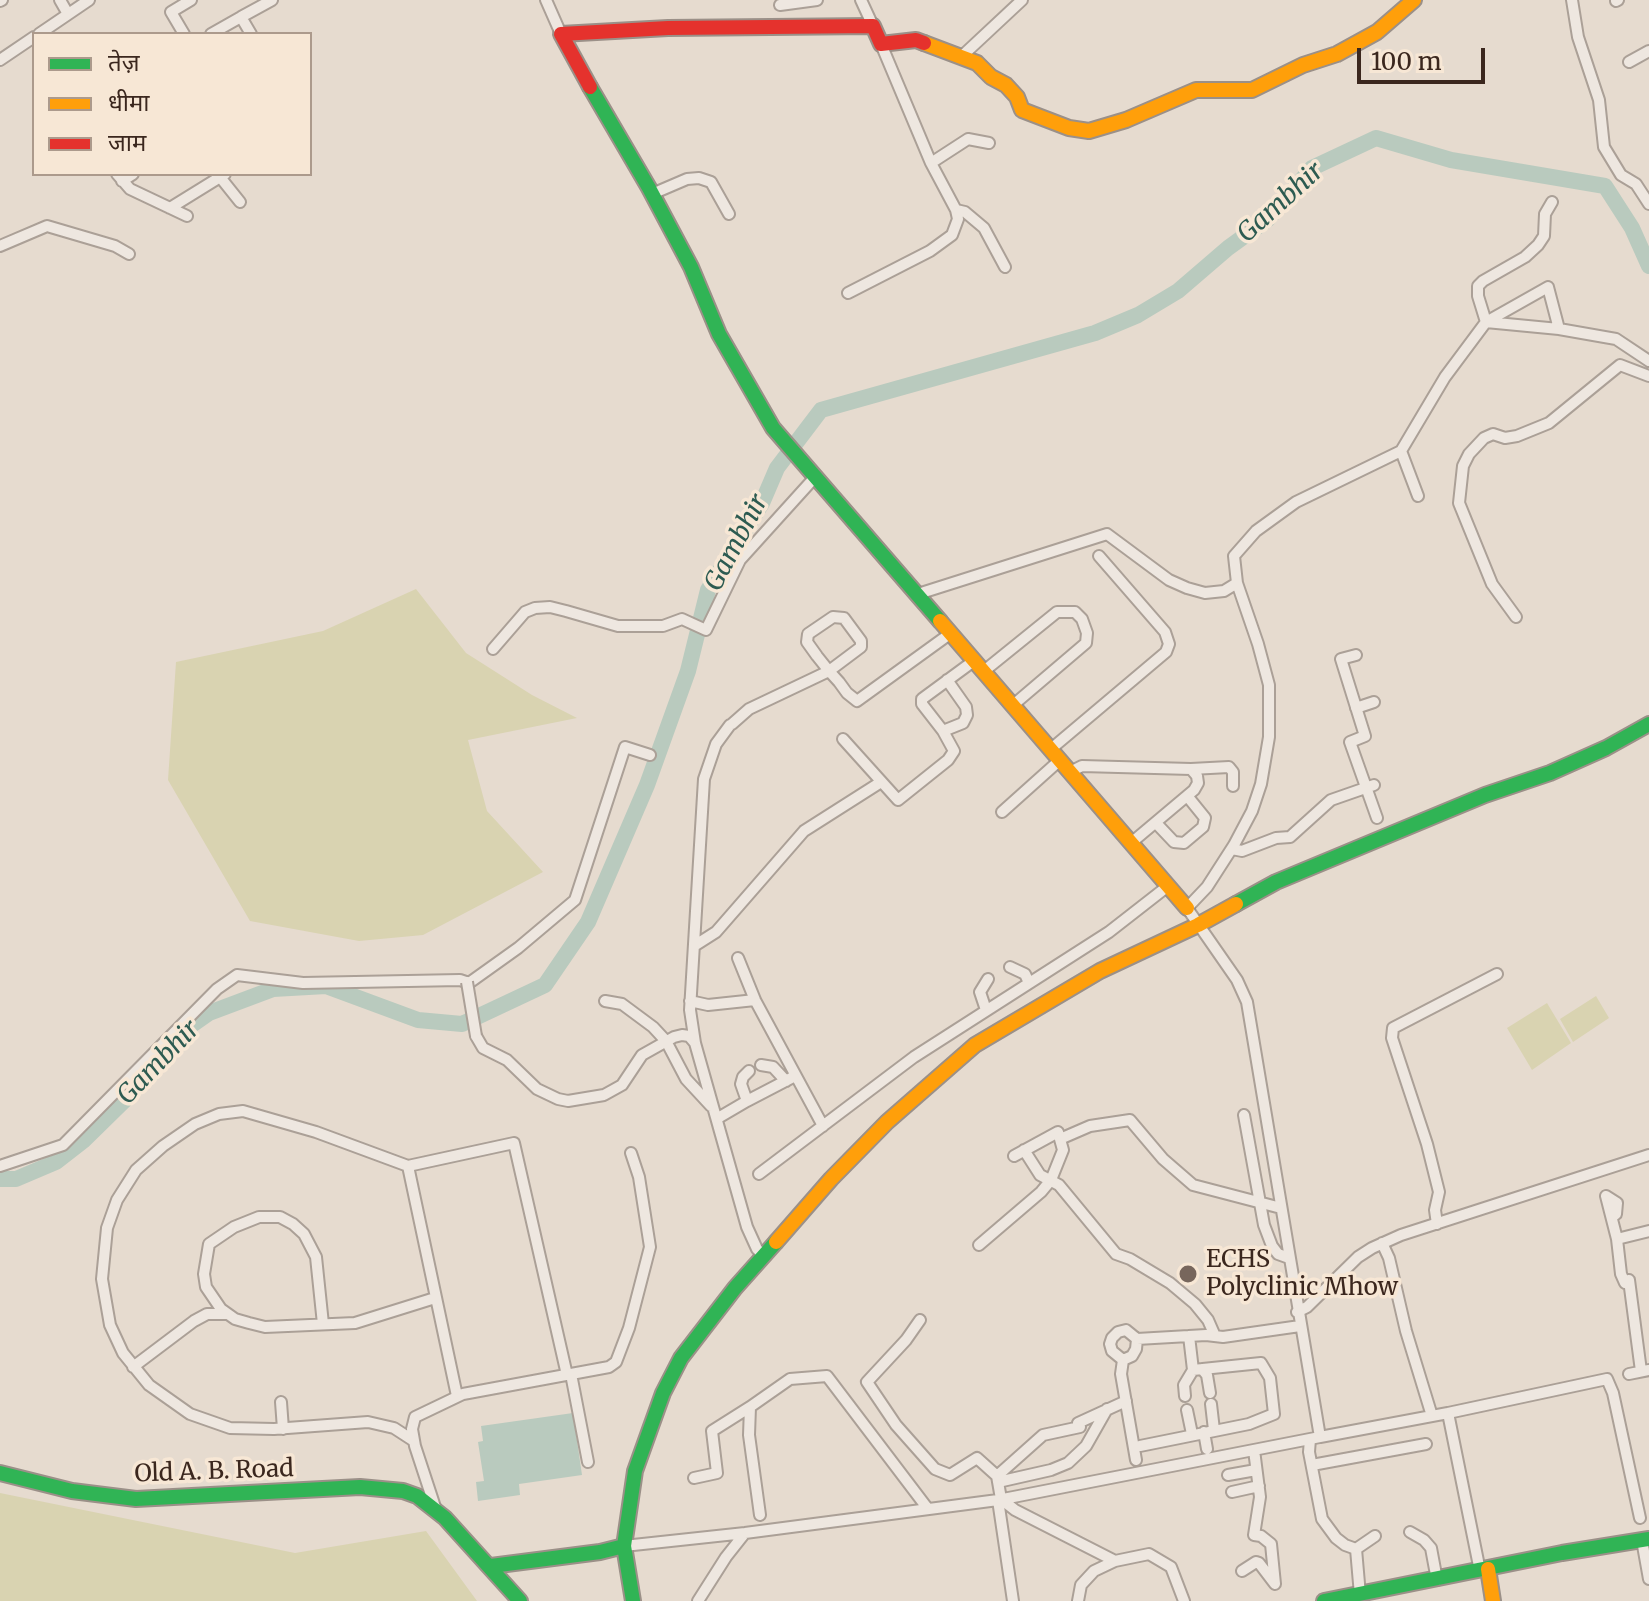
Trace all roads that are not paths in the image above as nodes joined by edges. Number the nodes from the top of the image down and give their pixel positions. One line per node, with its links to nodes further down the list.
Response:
1 (60, 0): 12 (street)
2 (89, 0): 12 (street)
3 (191, 0): 16 (street)
4 (272, 0): 13 (street)
5 (546, 0): 19 (street)
6 (817, 0): 11 (street)
7 (861, 0): 14 (street)
8 (1022, 0): 23 (street)
9 (1414, 0): 23 (street)
10 (1572, 0): 34 (street)
11 (780, 5)
12 (68, 14): 15 (street)
13 (241, 17): 17 (street); 18 (street)
14 (873, 26): 19 (street); 21 (street)
15 (43, 32)
16 (182, 32)
17 (215, 32)
18 (250, 32)
19 (561, 34): 31 (street)
20 (32, 40): 24 (street)
21 (881, 44): 23 (street); 27 (street)
22 (1649, 51): 25 (street)
23 (961, 57)
24 (0, 60)
25 (1629, 62)
26 (989, 143): 27 (street)
27 (931, 163): 36 (street)
28 (221, 176): 35 (street)
29 (224, 176): 32 (street)
30 (120, 178): 35 (street)
31 (652, 194): 37 (street); 48 (street)
32 (240, 202)
33 (1552, 202): 43 (street)
34 (1649, 204)
35 (170, 208): 38 (street)
36 (956, 210): 41 (street); 42 (street)
37 (729, 214)
38 (187, 216)
39 (0, 246): 40 (street)
40 (129, 254)
41 (1005, 267)
42 (848, 293)
43 (1486, 322): 44 (street); 44 (street); 47 (street)
44 (1559, 329): 45 (street)
45 (1649, 361)
46 (1649, 376): 53 (street)
47 (1401, 451): 49 (street); 51 (street)
48 (816, 476): 52 (street); 55 (street)
49 (1418, 496)
50 (1099, 556): 67 (street)
51 (1237, 583): 52 (street); 77 (street)
52 (918, 594): 54 (street)
53 (1516, 617)
54 (951, 633): 57 (street); 58 (street)
55 (493, 649)
56 (1356, 655): 62 (street)
57 (979, 665): 59 (street); 61 (street); 61 (street)
58 (829, 671): 58 (street); 81 (street)
59 (947, 680): 64 (street); 64 (street)
60 (1374, 702): 62 (street)
61 (1012, 706): 67 (street)
62 (1356, 708): 71 (street)
63 (1649, 724): 80 (street)
64 (943, 731): 69 (street)
65 (843, 739): 69 (street)
66 (650, 755): 104 (street)
67 (1060, 760): 68 (street); 73 (street); 76 (street)
68 (1191, 769): 70 (street); 72 (street)
69 (881, 782): 81 (street)
70 (1233, 786)
71 (1370, 786): 74 (street); 77 (street)
72 (1188, 797): 75 (street); 75 (street)
73 (1002, 812)
74 (1377, 818)
75 (1156, 823): 76 (street)
76 (1131, 843): 78 (street)
77 (1232, 849): 79 (street)
78 (1168, 886): 79 (street); 87 (street)
79 (1187, 908): 80 (street)
80 (1198, 925): 109 (street); 116 (street)
81 (694, 946): 90 (street)
82 (738, 958): 88 (street)
83 (1010, 967): 87 (street)
84 (1497, 974): 111 (street)
85 (988, 979): 91 (street)
86 (467, 982): 92 (street, bridge)
87 (1029, 983): 91 (street)
88 (755, 1000): 90 (street); 96 (street)
89 (605, 1001): 92 (street)
90 (690, 1001): 93 (street)
91 (986, 1010): 100 (street)
92 (666, 1041): 93 (street); 98 (street)
93 (695, 1043): 98 (street)
94 (761, 1065): 96 (street)
95 (749, 1071): 97 (street)
96 (791, 1079): 97 (street); 100 (street)
97 (747, 1101): 98 (street)
98 (716, 1114): 116 (street)
99 (1244, 1115): 108 (street)
100 (823, 1126): 106 (street)
101 (1060, 1139): 107 (street); 107 (street); 108 (street)
102 (631, 1153): 131 (street)
103 (1649, 1155): 111 (street)
104 (0, 1166)
105 (408, 1166): 118 (street); 128 (street); 131 (street)
106 (759, 1174)
107 (1051, 1180): 115 (street); 125 (street)
108 (1260, 1202): 109 (street); 117 (street)
109 (1281, 1208): 117 (street)
110 (1612, 1217): 113 (street)
111 (1437, 1224): 114 (street)
112 (1649, 1231): 113 (street)
113 (1617, 1239): 130 (street)
114 (1382, 1243): 119 (street); 141 (street)
115 (979, 1245)
116 (764, 1256): 170 (street)
117 (1289, 1258): 119 (street)
118 (435, 1298): 122 (street); 133 (street)
119 (1297, 1312): 123 (street)
120 (227, 1314): 122 (street); 122 (street); 128 (street)
121 (920, 1320): 158 (street)
122 (323, 1324)
123 (1300, 1326): 125 (street); 145 (street)
124 (1189, 1336): 125 (street); 126 (street); 129 (street)
125 (1215, 1336)
126 (1137, 1339): 127 (street); 127 (street)
127 (1123, 1360): 135 (street)
128 (133, 1367): 142 (street)
129 (1197, 1369): 134 (street); 143 (street); 143 (street)
130 (1645, 1371): 132 (street)
131 (569, 1374): 133 (street); 152 (street)
132 (1629, 1374)
133 (457, 1396): 146 (street)
134 (1185, 1396)
135 (1126, 1401): 138 (street); 151 (street)
136 (281, 1402): 142 (street)
137 (750, 1407): 157 (street); 163 (street); 164 (street)
138 (1107, 1409): 158 (street); 158 (street)
139 (1187, 1410): 144 (street)
140 (1448, 1413): 141 (street); 165 (street); 174 (street)
141 (1432, 1416): 145 (street)
142 (283, 1429): 146 (street)
143 (1209, 1431): 144 (street); 149 (street)
144 (1192, 1434): 148 (street)
145 (1315, 1438): 150 (street); 153 (street)
146 (414, 1441): 162 (street)
147 (1426, 1444): 153 (street)
148 (1140, 1446)
149 (1207, 1449)
150 (1254, 1450): 154 (street); 161 (street)
151 (1136, 1460)
152 (588, 1462)
153 (1312, 1465): 171 (street)
154 (1256, 1470): 156 (street); 159 (street)
155 (0, 1473): 162 (street, Old A. B. Road)
156 (1228, 1475)
157 (694, 1478)
158 (997, 1479): 161 (street)
159 (1259, 1486): 160 (street); 175 (street)
160 (1232, 1492)
161 (1000, 1500): 163 (street); 172 (street); 182 (street)
162 (432, 1507): 173 (street)
163 (928, 1509): 167 (street)
164 (760, 1515)
165 (1640, 1518)
166 (1410, 1532): 177 (street)
167 (745, 1533): 170 (street); 181 (street)
168 (1375, 1536): 171 (street)
169 (1646, 1540): 174 (street); 176 (street)
170 (624, 1546): 173 (street); 180 (street)
171 (1356, 1549): 178 (street)
172 (1115, 1561): 183 (street); 184 (street)
173 (491, 1566): 179 (street)
174 (1484, 1570): 177 (street); 186 (street)
175 (1242, 1571)
176 (1649, 1579)
177 (1437, 1580): 178 (street)
178 (1360, 1595): 185 (street)
179 (520, 1601)
180 (633, 1601)
181 (698, 1601)
182 (1013, 1601)
183 (1078, 1601)
184 (1184, 1601)
185 (1324, 1601)
186 (1493, 1601)

